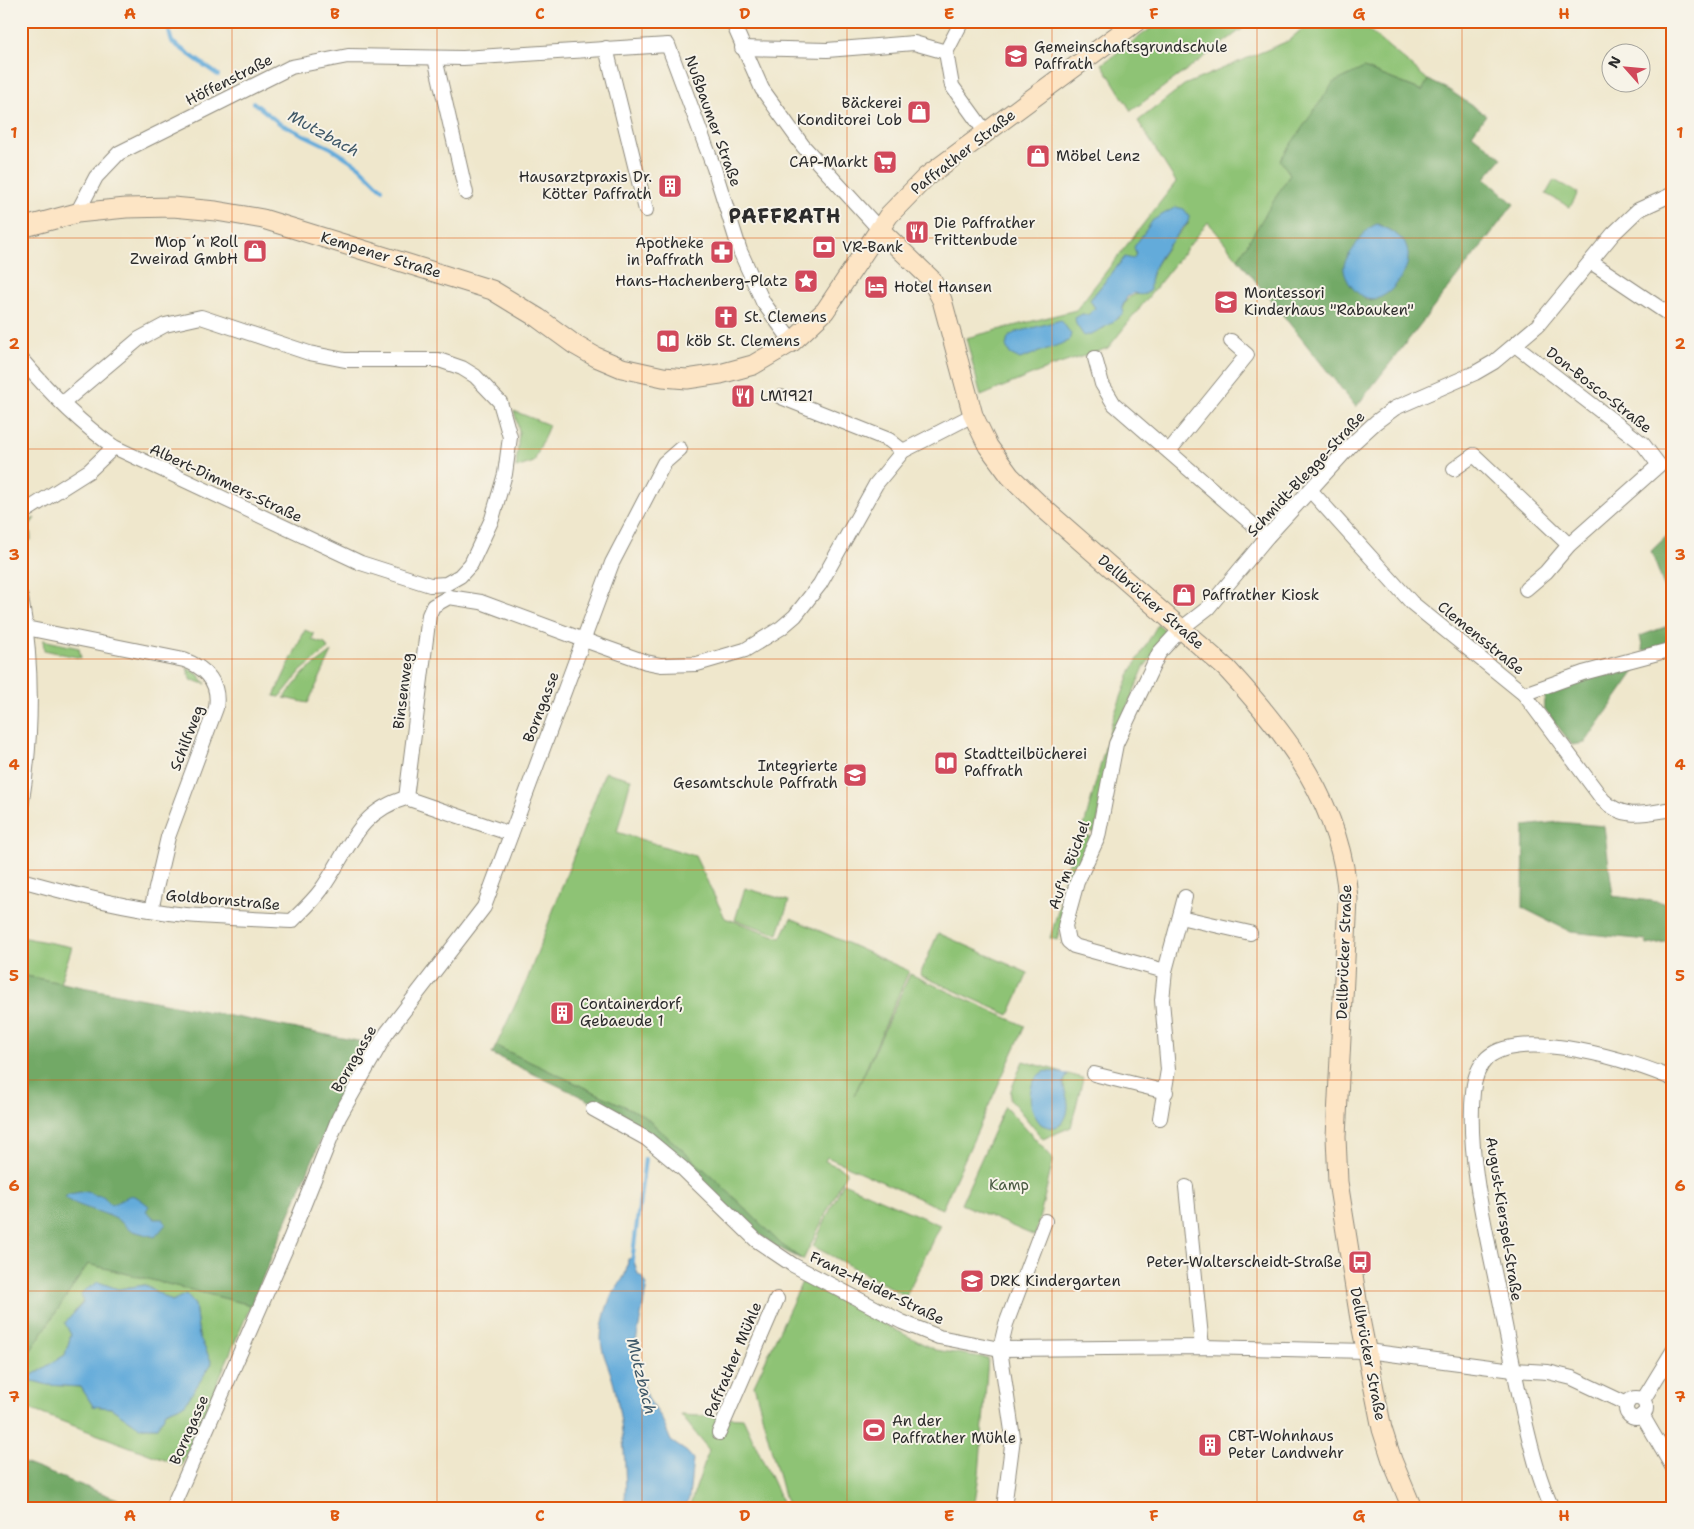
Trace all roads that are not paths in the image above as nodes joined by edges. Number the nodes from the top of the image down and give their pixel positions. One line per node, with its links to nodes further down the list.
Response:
1 (732, 21): 6 (street)
2 (962, 21): 7 (street)
3 (1137, 21): 9 (main road, Paffrather Straße)
4 (668, 45): 5 (street, Höffenstraße); 19 (street, Nußbaumer Straße)
5 (606, 48): 8 (street, Höffenstraße); 12 (street)
6 (742, 48): 7 (street); 15 (street)
7 (946, 52): 9 (street)
8 (435, 58): 10 (street); 13 (street, Höffenstraße)
9 (986, 133): 15 (main road, Paffrather Straße)
10 (466, 194)
11 (1673, 194): 16 (street, Schmidt-Blegge-Straße)
12 (646, 210)
13 (77, 213): 14 (main road, Kempener Straße); 23 (main road, Kempener Straße)
14 (21, 228)
15 (879, 229): 19 (main road, Paffrather Straße); 26 (main road, Dellbrücker Straße)
16 (1591, 262): 17 (street); 20 (street, Schmidt-Blegge-Straße)
17 (1673, 317)
18 (1231, 341): 30 (street)
19 (792, 342): 23 (main road, Paffrather Straße)
20 (1514, 345): 32 (street, Schmidt-Blegge-Straße); 35 (street, Don-Bosco-Straße)
21 (1095, 358): 30 (street)
22 (21, 359): 25 (street, Albert-Dimmers-Straße)
23 (720, 374)
24 (781, 397): 29 (street)
25 (63, 404): 27 (street, Albert-Dimmers-Straße); 37 (street, Binsenweg)
26 (973, 414): 29 (street); 40 (main road, Dellbrücker Straße)
27 (114, 447): 33 (street); 37 (street, Albert-Dimmers-Straße)
28 (680, 449): 41 (street, Borngasse)
29 (903, 450): 41 (street)
30 (1169, 450): 34 (street)
31 (1454, 469): 35 (street)
32 (1311, 491): 34 (street, Schmidt-Blegge-Straße); 43 (street, Clemensstraße)
33 (21, 514)
34 (1267, 537): 40 (street, Schmidt-Blegge-Straße)
35 (1569, 545): 36 (street, Don-Bosco-Straße)
36 (1526, 589)
37 (448, 590): 41 (street, Albert-Dimmers-Straße); 44 (street, Binsenweg)
38 (21, 597): 39 (street)
39 (26, 628): 45 (street); 50 (street, Schilfweg)
40 (1182, 628): 53 (street, Auf'm Büchel); 64 (main road, Dellbrücker Straße)
41 (584, 640): 47 (street, Borngasse)
42 (1673, 649): 43 (street)
43 (1524, 694): 46 (street, Clemensstraße)
44 (406, 798): 47 (street); 50 (street, Goldbornstraße)
45 (21, 807)
46 (1673, 808)
47 (511, 834): 72 (street, Borngasse)
48 (21, 880): 50 (street, Goldbornstraße)
49 (1185, 897): 51 (street)
50 (151, 910)
51 (1180, 917): 52 (street); 53 (street)
52 (1250, 933)
53 (1165, 972): 56 (street)
54 (1094, 1074): 56 (street)
55 (1673, 1079): 66 (street, August-Kierspel-Straße)
56 (1166, 1092): 58 (street)
57 (593, 1109): 63 (street, Franz-Heider-Straße)
58 (1160, 1118)
59 (1186, 1187): 62 (street)
60 (1045, 1221): 63 (street)
61 (777, 1299): 70 (street, Paffrather Mühle)
62 (1202, 1347): 63 (street, Franz-Heider-Straße); 64 (street, Franz-Heider-Straße)
63 (1000, 1349): 73 (street)
64 (1367, 1351): 66 (street); 74 (main road, Dellbrücker Straße)
65 (1673, 1351): 67 (street)
66 (1513, 1370): 68 (street); 75 (street, August-Kierspel-Straße)
67 (1643, 1400): 68 (street); 69 (street)
68 (1627, 1404): 69 (street)
69 (1642, 1415): 71 (street)
70 (719, 1433)
71 (1673, 1468)
72 (172, 1508)
73 (1004, 1508)
74 (1412, 1508)
75 (1552, 1508)

